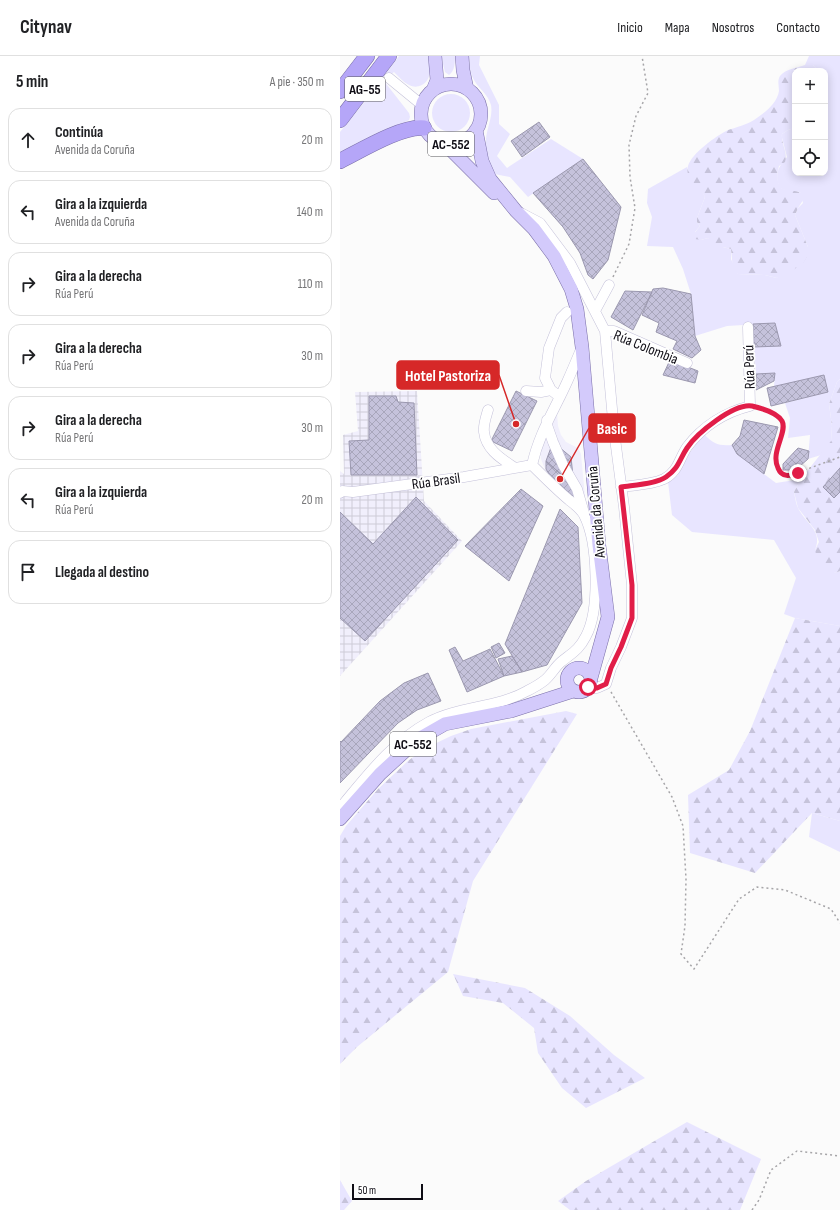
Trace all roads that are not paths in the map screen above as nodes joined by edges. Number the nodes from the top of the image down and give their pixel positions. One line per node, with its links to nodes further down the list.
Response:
1 (367, 56): 8 (highway, AG-55)
2 (389, 56): 10 (highway, AG-55)
3 (435, 56): 7 (main road)
4 (462, 56): 6 (main road, AC-552)
5 (389, 78): 9 (street)
6 (466, 89): 7 (main road); 12 (main road, AC-552)
7 (433, 90): 9 (main road)
8 (340, 91)
9 (422, 105): 11 (main road, AC-552)
10 (340, 120)
11 (424, 128): 13 (main road, AC-552); 14 (highway)
12 (476, 130): 13 (main road, AC-552); 15 (main road, AC-552)
13 (444, 143): 15 (main road, AC-552)
14 (340, 161)
15 (516, 211): 17 (street, Avenida da Coruña); 21 (main road, Avenida da Coruña / AC-552)
16 (609, 285): 17 (street)
17 (595, 311): 20 (street, Avenida da Coruña)
18 (567, 312): 23 (street)
19 (748, 327): 30 (street, Rúa Perú)
20 (605, 331): 22 (street, Rúa Colombia); 30 (street, Avenida da Coruña)
21 (582, 347): 25 (street); 34 (main road, Avenida da Coruña / AC-552)
22 (687, 363)
23 (551, 390): 24 (street); 25 (street)
24 (526, 391)
25 (560, 397): 27 (street)
26 (488, 410): 29 (street)
27 (547, 420): 28 (street); 32 (street)
28 (532, 465): 29 (street, Rúa Brasil); 32 (street, Avenida da Coruña)
29 (515, 468): 31 (street, Rúa Brasil)
30 (621, 487): 36 (street, Avenida da Coruña)
31 (340, 493)
32 (584, 513): 33 (street, Avenida da Coruña)
33 (593, 538): 34 (street, Avenida da Coruña); 37 (street, Avenida da Coruña)
34 (607, 611): 35 (main road, Avenida da Coruña / AC-552)
35 (586, 673): 36 (main road, AC-552); 36 (main road, AC-552)
36 (575, 687): 38 (main road, AC-552)
37 (340, 808)
38 (340, 819)

